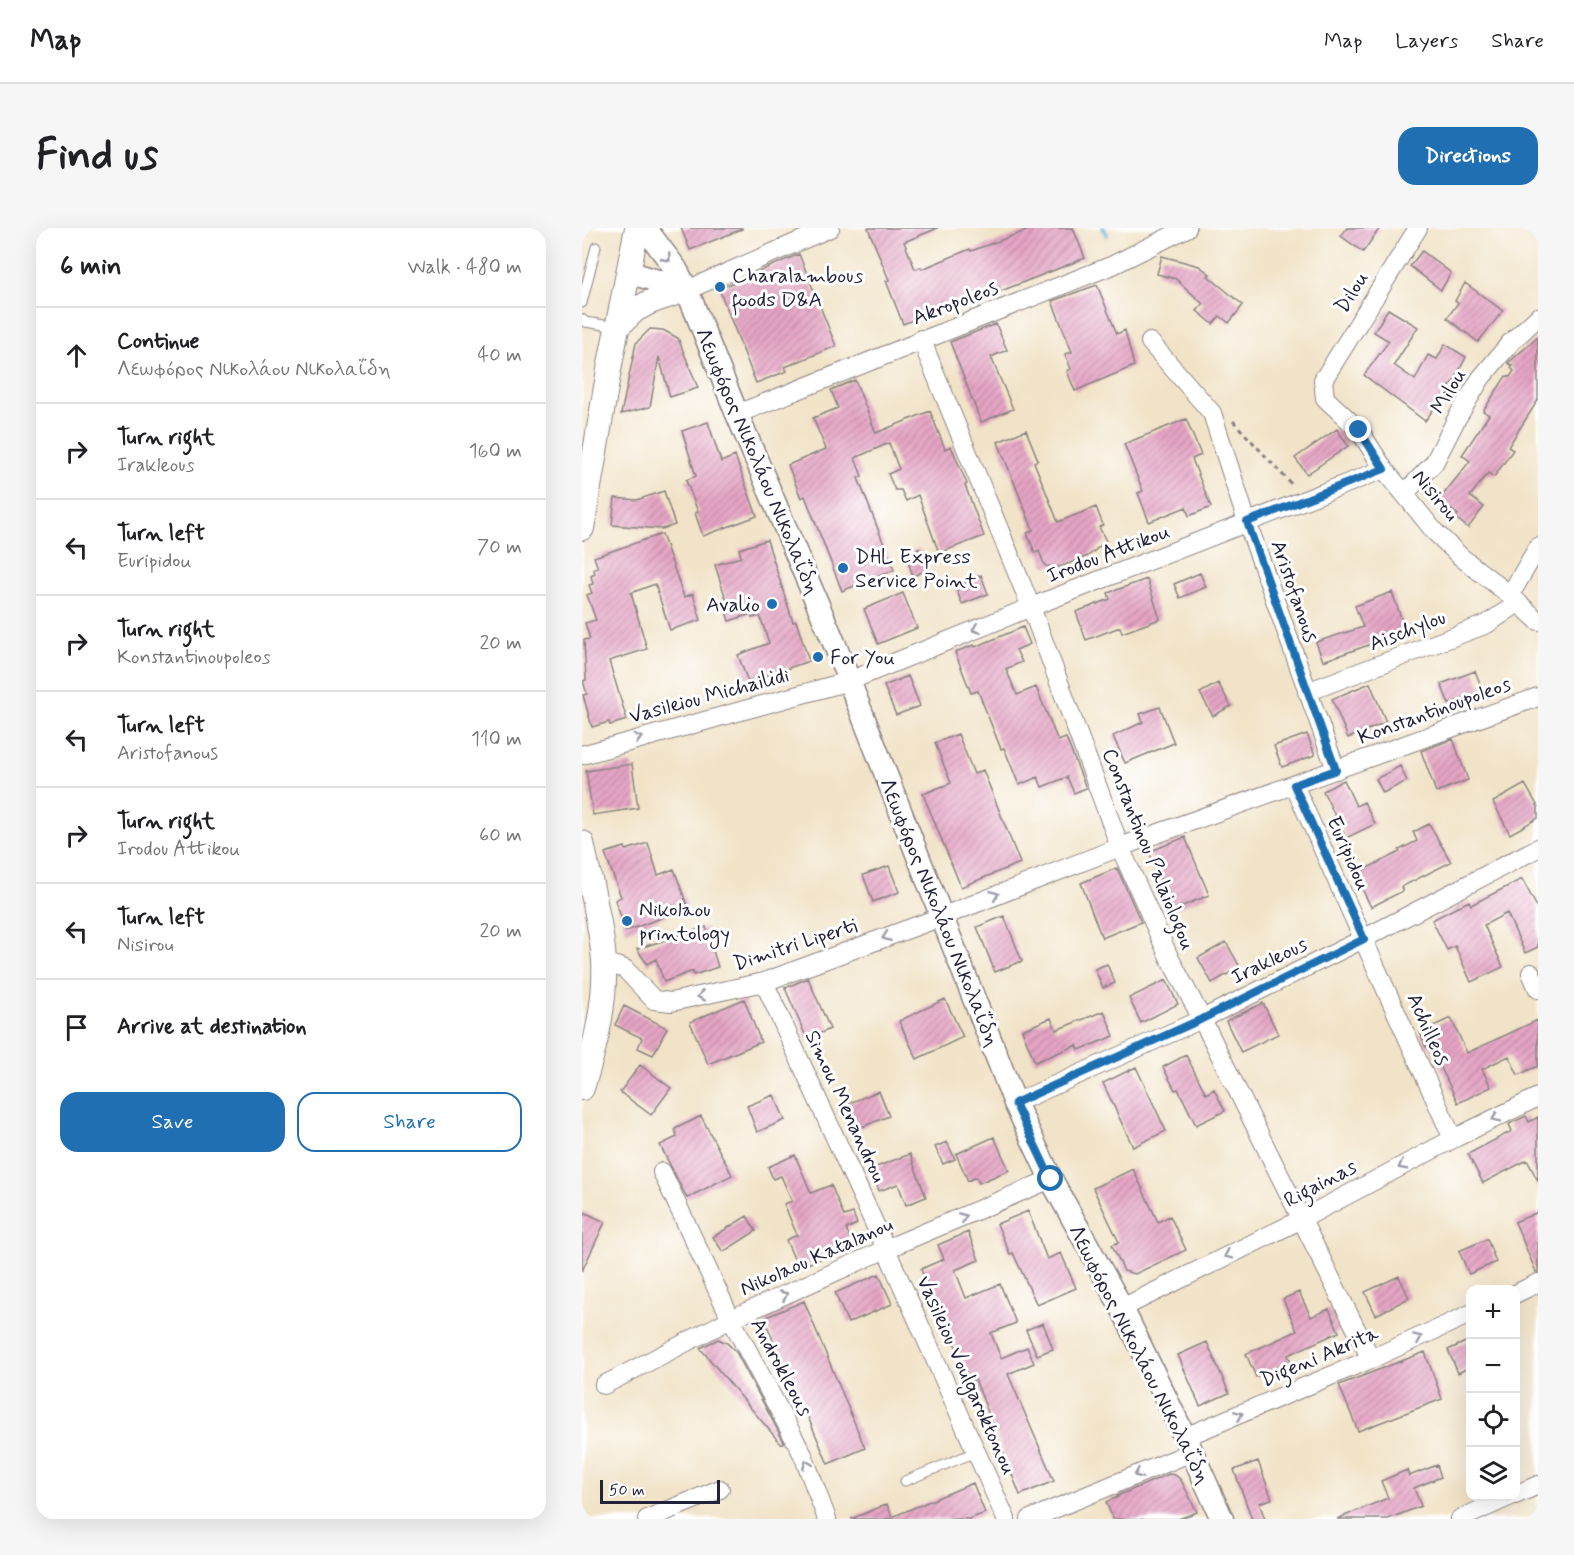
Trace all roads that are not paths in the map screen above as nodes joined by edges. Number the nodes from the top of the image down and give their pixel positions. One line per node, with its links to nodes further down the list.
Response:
1 (637, 228): 7 (main road)
2 (645, 228): 8 (street, Λεωφόρος Νικολάου Νικολαΐδη, one-way to 8)
3 (830, 228): 8 (street)
4 (1187, 228): 13 (street, Akropoleos)
5 (1418, 228): 15 (street, Dilou)
6 (596, 247): 9 (lane)
7 (628, 272): 8 (street); 12 (main road)
8 (686, 290): 12 (main road); 16 (street, Λεωφόρος Νικολάου Νικολαΐδη)
9 (582, 303)
10 (1538, 317): 18 (street, Milou)
11 (582, 319): 12 (lane)
12 (617, 327): 20 (main road)
13 (921, 339): 16 (street, Akropoleos); 23 (street, Constantinou Palaiologou)
14 (1150, 342): 19 (street, Aristofanous)
15 (1323, 380): 17 (street, Nisirou)
16 (736, 414): 25 (street, Λεωφόρος Νικολάου Νικολαΐδη)
17 (1384, 469): 18 (street, Nisirou); 19 (street, Irodou Attikou)
18 (1405, 493): 22 (street, Nisirou)
19 (1247, 522): 23 (street, Irodou Attikou); 26 (street, Aristofanous)
20 (582, 528)
21 (1538, 547): 22 (street)
22 (1514, 599): 24 (street, Nisirou); 26 (street, Aischylou)
23 (1031, 607): 25 (street, Irodou Attikou, one-way to 25); 32 (street, Constantinou Palaiologou)
24 (1538, 621)
25 (849, 681): 28 (street, Vasileiou Michailidi, one-way to 25); 34 (street, Λεωφόρος Νικολάου Νικολαΐδη)
26 (1307, 692): 29 (street, Aristofanous)
27 (1538, 697): 29 (street, Konstantinoupoleos)
28 (582, 755)
29 (1336, 770): 30 (street, Konstantinoupoleos)
30 (1294, 785): 32 (street, Konstantinoupoleos); 35 (street, Euripidou)
31 (582, 843): 36 (main road)
32 (1120, 847): 34 (street, Konstantinoupoleos, one-way to 32); 38 (street, Constantinou Palaiologou)
33 (1538, 848): 35 (street, Irakleous)
34 (941, 916): 37 (street, Dimitri Liperti, one-way to 37); 41 (street, Λεωφόρος Νικολάου Νικολαΐδη)
35 (1364, 939): 38 (street, Irakleous); 42 (street, Achilleos)
36 (604, 962): 37 (street, Dimitri Liperti, one-way to 36); 39 (main road)
37 (764, 982): 46 (street, Simou Menandrou)
38 (1202, 1019): 41 (street, Irakleous); 45 (street, Constantinou Palaiologou)
39 (582, 1088)
40 (1538, 1097): 42 (street, Rigainas, one-way to 42)
41 (1015, 1103): 44 (street, Λεωφόρος Νικολάου Νικολαΐδη)
42 (1454, 1139): 45 (street, Rigainas, one-way to 45)
43 (662, 1172): 51 (street, Androkleous)
44 (1051, 1179): 46 (street, Nikolaou Katalanou, one-way to 44); 49 (street, Λεωφόρος Νικολάου Νικολαΐδη)
45 (1302, 1219): 49 (street, Rigainas, one-way to 49); 52 (street, Constantinou Palaiologou)
46 (886, 1249): 51 (street, Nikolaou Katalanou, one-way to 46); 55 (street, Vasileiou Voulgaroktonou)
47 (1538, 1283): 48 (street)
48 (1520, 1292)
49 (1122, 1308): 54 (street, Λεωφόρος Νικολάου Νικολαΐδη)
50 (1466, 1316): 52 (street, Digeni Akrita, one-way to 50)
51 (731, 1319): 53 (street, Nikolaou Katalanou); 62 (street, Androkleous, one-way to 51)
52 (1371, 1359): 54 (street, Digeni Akrita, one-way to 52)
53 (604, 1385)
54 (1189, 1445): 64 (street, Digeni Akrita, one-way to 64); 65 (street, Λεωφόρος Νικολάου Νικολαΐδη)
55 (976, 1452): 56 (lane); 63 (street, Vasileiou Voulgaroktonou)
56 (905, 1481)
57 (1538, 1485): 59 (street)
58 (720, 1489): 61 (street)
59 (1520, 1493)
60 (1502, 1501): 66 (street)
61 (647, 1519)
62 (827, 1519)
63 (1006, 1519)
64 (1030, 1519)
65 (1222, 1519)
66 (1460, 1519)

